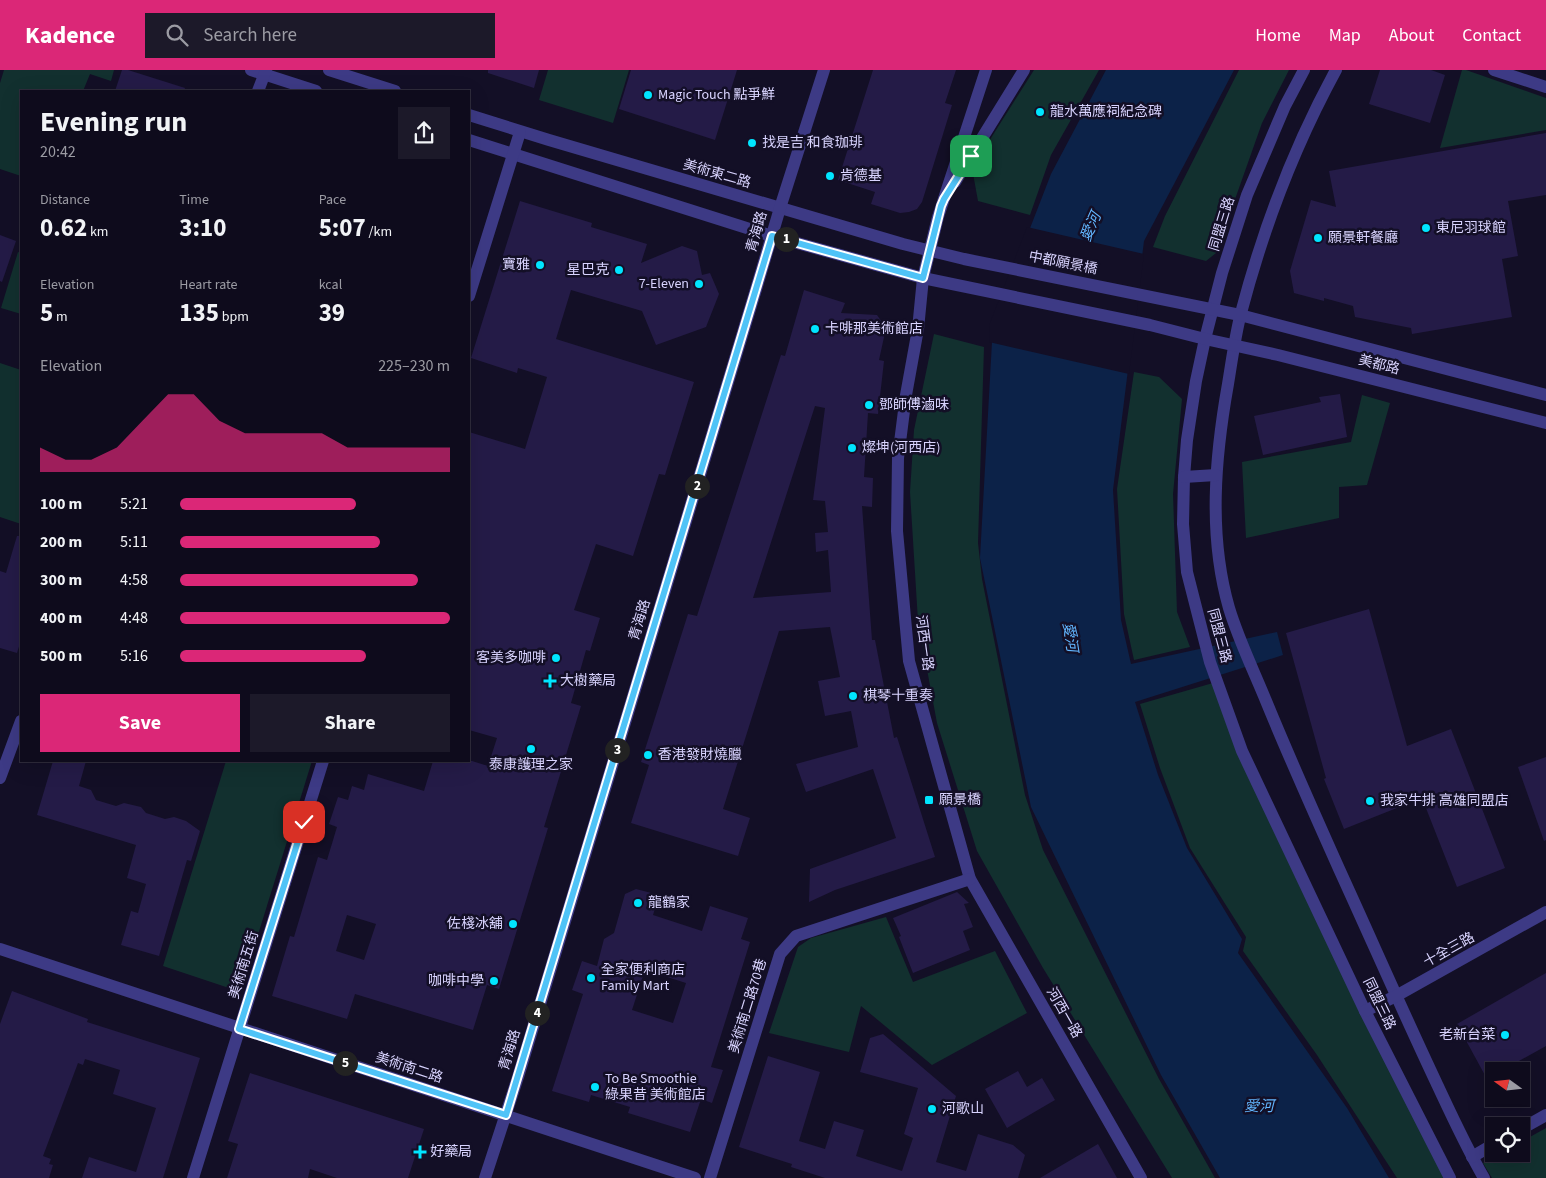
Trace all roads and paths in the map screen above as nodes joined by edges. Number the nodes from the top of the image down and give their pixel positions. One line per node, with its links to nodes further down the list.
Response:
1 (252, 70): 9 (street)
2 (329, 70): 13 (street)
3 (824, 70): 19 (street, 青海路)
4 (986, 70): 18 (street, 河西一路)
5 (1024, 70): 18 (street)
6 (1304, 70): 25 (street, 同盟三路)
7 (1336, 70): 26 (street, 同盟三路)
8 (1494, 70): 10 (street)
9 (265, 72): 11 (street); 12 (street)
10 (1546, 87)
11 (258, 90)
12 (313, 90)
13 (392, 90)
14 (470, 115): 15 (street, 美術東二路)
15 (520, 132): 17 (street); 19 (street, 美術東二路)
16 (470, 140): 17 (street)
17 (513, 155): 20 (street); 24 (street)
18 (944, 199): 21 (street, 河西一路)
19 (780, 208): 20 (street, 青海路); 21 (street, 美術東二路)
20 (772, 236): 23 (street); 42 (street, 青海路)
21 (930, 251): 22 (street, 美術東二路); 23 (street, 河西一路)
22 (958, 258): 25 (street, 中都願景橋)
23 (923, 278): 27 (street); 36 (street, 河西一路)
24 (470, 293)
25 (1212, 310): 26 (street, 美都路); 27 (street, 同盟三路)
26 (1240, 315): 28 (street, 同盟三路); 29 (street, 美都路)
27 (1205, 339): 28 (street, 美都路); 32 (street, 同盟三路)
28 (1234, 345): 30 (street, 美都路); 31 (street, 同盟三路)
29 (1546, 395)
30 (1546, 423)
31 (1216, 474): 32 (street); 39 (street, 同盟三路)
32 (1184, 477): 40 (street, 同盟三路)
33 (20, 724): 35 (street)
34 (323, 762): 41 (street, 美術南五街)
35 (0, 778)
36 (970, 879): 50 (street, 美術南二路70巷); 51 (street, 河西一路)
37 (1546, 912): 39 (street, 十全三路)
38 (0, 949): 41 (street, 美術南二路)
39 (1396, 996): 40 (street, 十全三路); 46 (street, 同盟三路)
40 (1365, 1011): 52 (street, 同盟三路)
41 (239, 1029): 42 (street, 美術南二路); 47 (street, 美術南五街)
42 (506, 1115): 48 (street, 青海路); 49 (street, 美術南二路)
43 (1546, 1115): 44 (street)
44 (1530, 1124)
45 (1485, 1149): 46 (street)
46 (1472, 1157): 53 (street, 同盟三路)
47 (192, 1178)
48 (485, 1178)
49 (695, 1178)
50 (710, 1178)
51 (1141, 1178)
52 (1450, 1178)
53 (1484, 1178)

